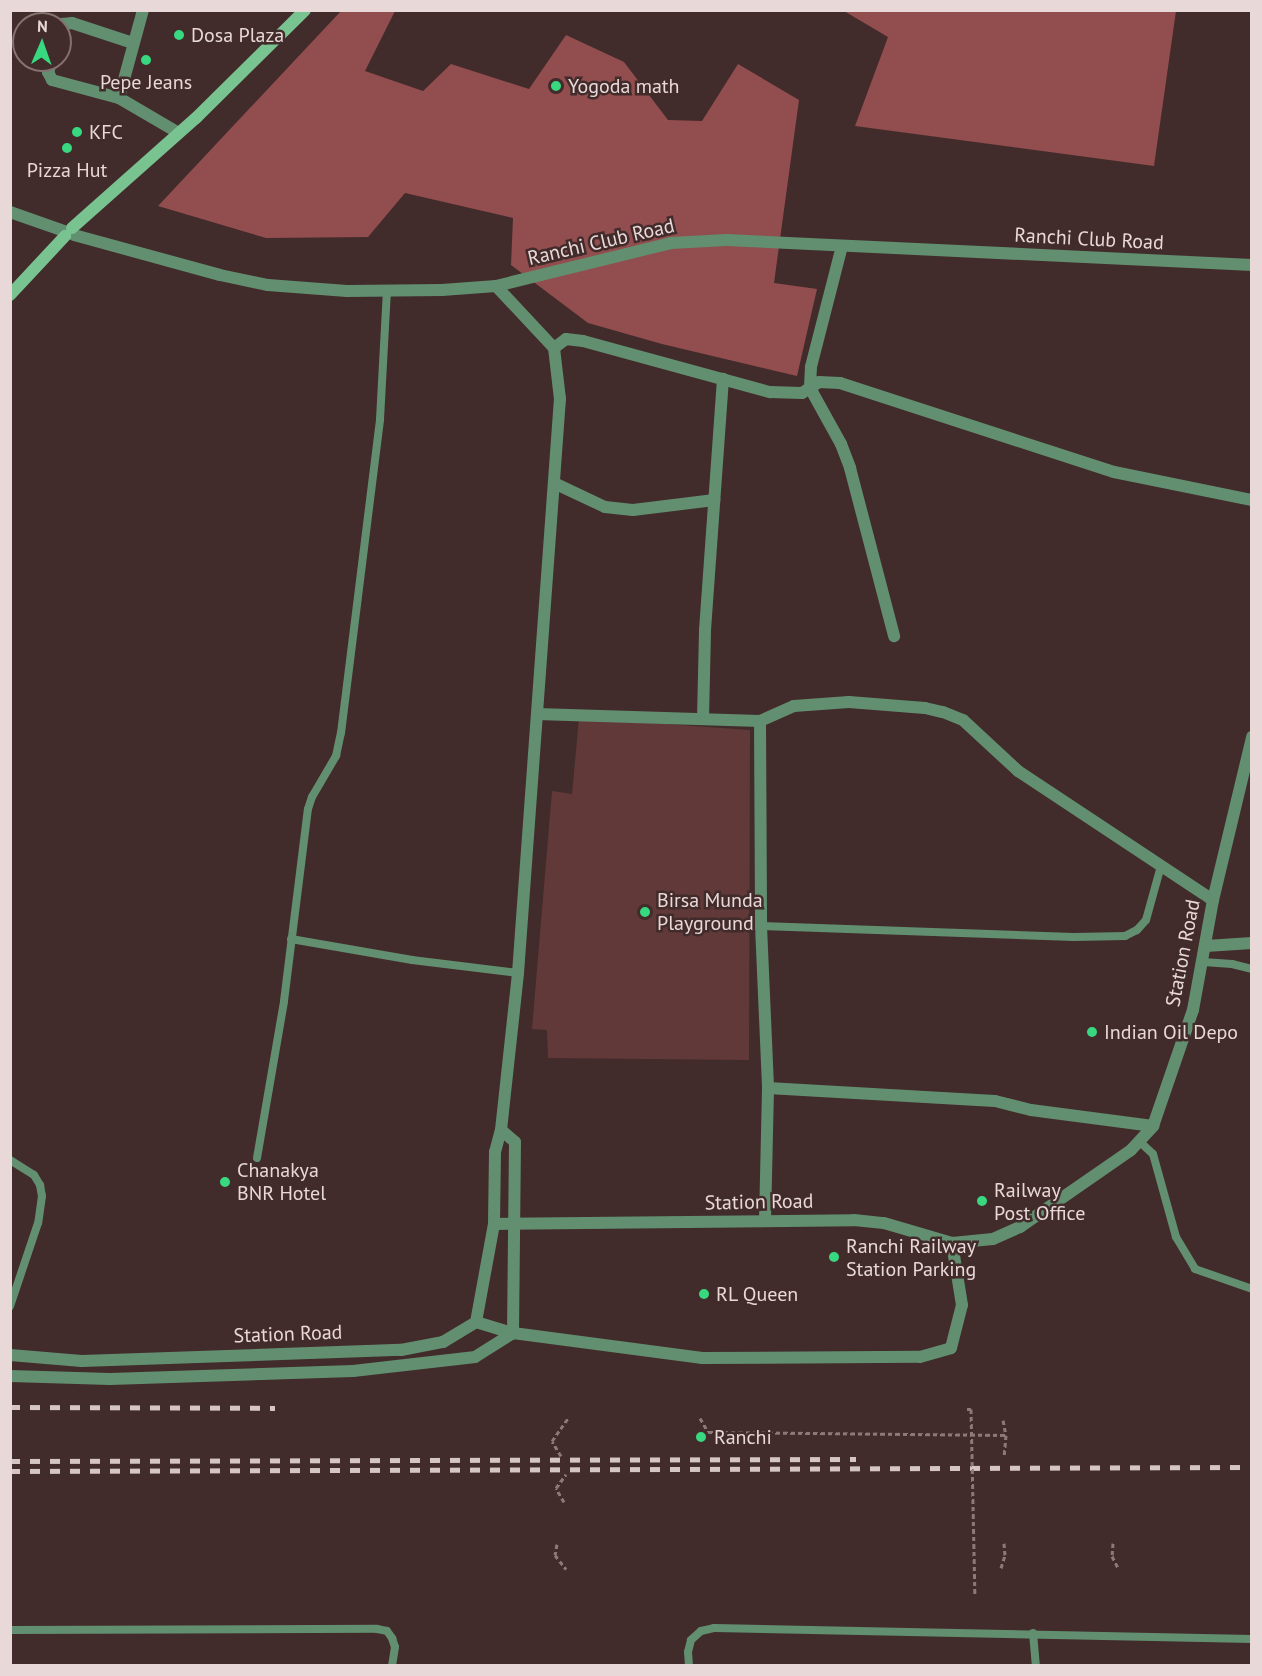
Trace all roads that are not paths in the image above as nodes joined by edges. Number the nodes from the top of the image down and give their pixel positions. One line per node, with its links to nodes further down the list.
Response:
1 (143, 10): 4 (street)
2 (305, 10): 7 (main road)
3 (72, 23): 4 (street)
4 (133, 43): 6 (street)
5 (48, 72): 6 (street)
6 (119, 98): 7 (street)
7 (179, 133): 9 (main road)
8 (10, 212): 9 (street, Ranchi Club Road)
9 (69, 232): 13 (street, Ranchi Club Road); 14 (main road)
10 (842, 246): 11 (street, Ranchi Club Road); 12 (street, Ranchi Club Road); 17 (street)
11 (1251, 265)
12 (496, 286): 13 (street, Ranchi Club Road); 15 (street)
13 (387, 291): 29 (lane)
14 (10, 295)
15 (554, 348): 16 (street); 18 (street)
16 (723, 379): 17 (street); 19 (street)
17 (810, 388): 20 (street); 21 (street)
18 (554, 483): 19 (street); 22 (street)
19 (714, 500): 23 (street)
20 (1251, 500)
21 (894, 636)
22 (537, 714): 23 (street); 34 (street)
23 (703, 719): 24 (street)
24 (760, 721): 26 (street); 28 (street)
25 (1251, 737): 27 (street, Station Road)
26 (1161, 866): 27 (street); 28 (lane)
27 (1213, 900): 31 (street, Station Road)
28 (762, 926): 35 (street)
29 (291, 939): 34 (lane); 39 (lane)
30 (1251, 943): 31 (street)
31 (1206, 946): 32 (street, Station Road)
32 (1203, 962): 33 (lane); 36 (street, Station Road)
33 (1251, 969)
34 (518, 973): 37 (street)
35 (768, 1088): 36 (street); 41 (street)
36 (1153, 1126): 38 (street, Station Road)
37 (501, 1130): 42 (street); 43 (street)
38 (1139, 1141): 44 (street, Station Road); 45 (lane)
39 (257, 1158)
40 (10, 1160): 46 (lane)
41 (765, 1221): 43 (street, Station Road); 44 (street, Station Road)
42 (494, 1224): 43 (street, Station Road); 47 (street)
43 (515, 1225): 48 (street)
44 (952, 1243): 48 (street)
45 (1251, 1289)
46 (10, 1306)
47 (476, 1322): 48 (street); 49 (street, Station Road)
48 (513, 1333): 50 (street)
49 (10, 1355)
50 (10, 1376)
51 (10, 1630): 54 (lane)
52 (1034, 1633): 53 (lane); 55 (lane); 56 (lane)
53 (1251, 1639)
54 (392, 1665)
55 (689, 1665)
56 (1036, 1665)

